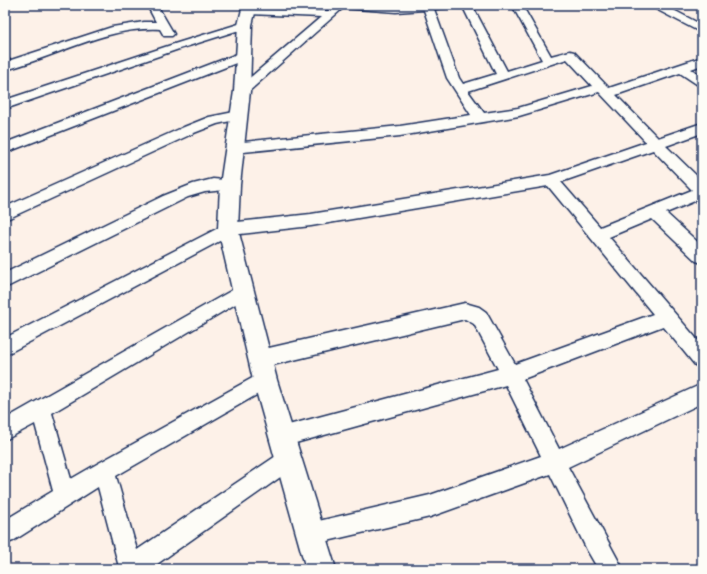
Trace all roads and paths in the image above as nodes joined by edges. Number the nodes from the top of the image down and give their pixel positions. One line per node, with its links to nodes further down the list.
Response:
1 (152, 5): 11 (street)
2 (340, 5): 7 (street); 10 (street)
3 (446, 5): 7 (street)
4 (467, 5): 19 (street)
5 (518, 5): 15 (street)
6 (656, 5): 12 (street)
7 (428, 7): 21 (street)
8 (286, 9): 9 (street); 10 (street)
9 (248, 14): 13 (street); 14 (street)
10 (331, 14): 23 (street)
11 (163, 26): 13 (street); 17 (street)
12 (702, 30)
13 (175, 47): 24 (street)
14 (245, 55): 23 (street); 29 (street)
15 (548, 60): 19 (street); 22 (street)
16 (702, 61): 18 (street)
17 (5, 66)
18 (682, 68): 20 (street); 22 (street)
19 (503, 76): 21 (street)
20 (702, 82)
21 (461, 89): 26 (street)
22 (605, 90): 26 (street); 28 (street)
23 (242, 91): 25 (street)
24 (5, 105)
25 (239, 115): 30 (street); 35 (street)
26 (480, 118): 30 (street)
27 (702, 128): 28 (street)
28 (656, 144): 31 (street); 33 (street)
29 (5, 148)
30 (233, 148): 32 (street)
31 (551, 180): 36 (street); 37 (street)
32 (230, 185): 36 (street); 39 (street)
33 (702, 191): 34 (street)
34 (655, 212): 37 (street); 38 (street)
35 (5, 214)
36 (228, 229): 40 (street); 42 (street)
37 (597, 235): 41 (street)
38 (702, 256)
39 (5, 281)
40 (243, 292): 43 (street); 48 (street)
41 (667, 317): 44 (street); 45 (street)
42 (5, 347)
43 (260, 359): 45 (street); 46 (street)
44 (702, 359)
45 (511, 375): 50 (street); 52 (street)
46 (265, 380): 50 (street); 53 (street)
47 (702, 393): 52 (street)
48 (41, 409): 49 (street); 54 (street)
49 (5, 430)
50 (281, 437): 51 (street)
51 (289, 459): 56 (street); 57 (street)
52 (555, 462): 56 (street); 59 (street)
53 (104, 471): 54 (street); 57 (street)
54 (65, 496): 55 (street)
55 (5, 533)
56 (310, 534): 58 (street)
57 (131, 569)
58 (320, 569)
59 (611, 569)

